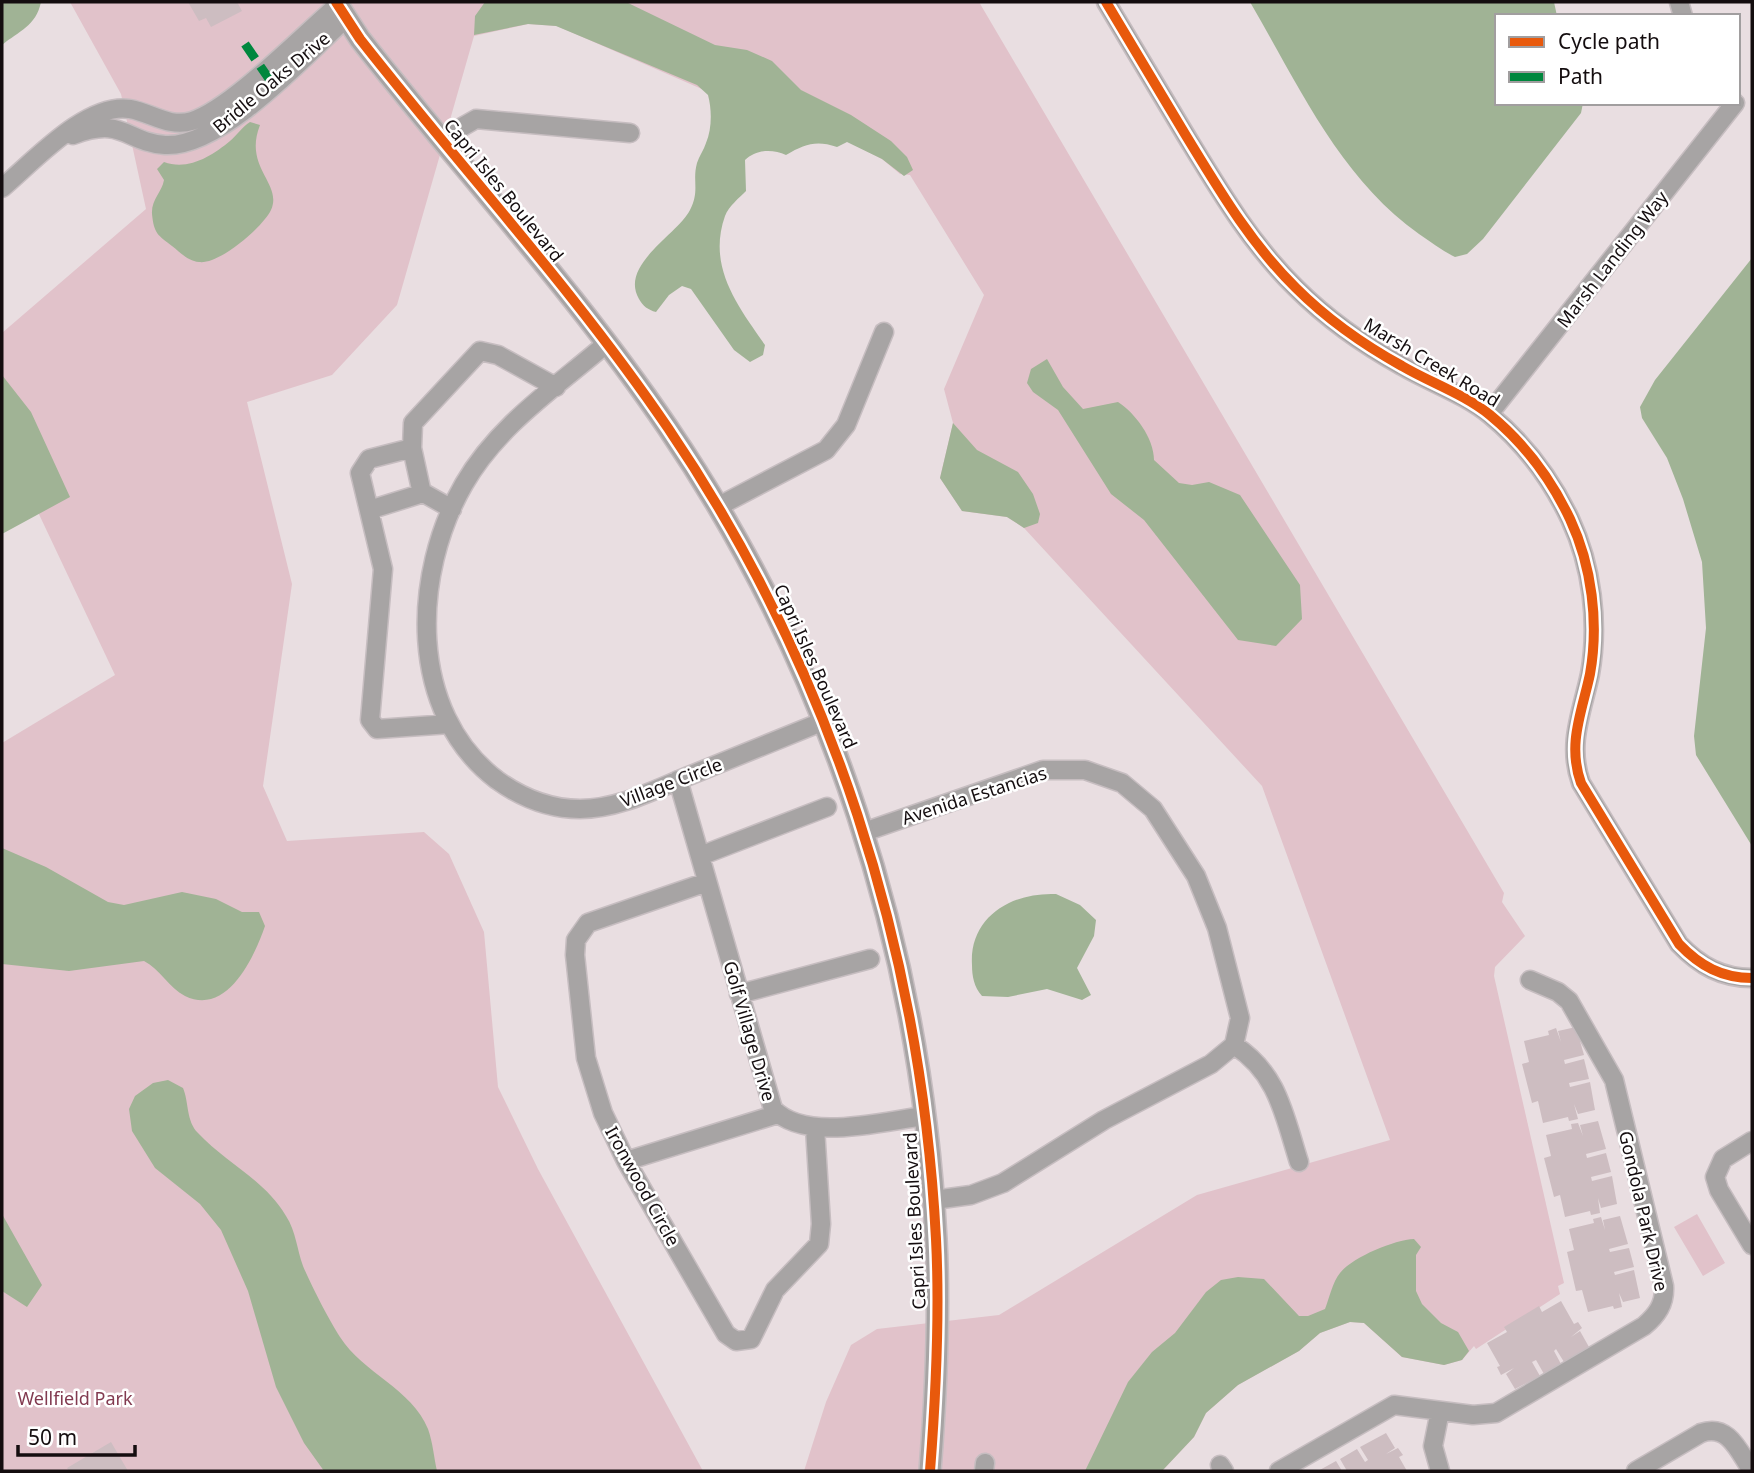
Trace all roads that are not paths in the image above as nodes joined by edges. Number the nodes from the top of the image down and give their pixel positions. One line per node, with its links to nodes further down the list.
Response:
1 (1106, 2): 15 (street, Marsh Creek Road)
2 (340, 8): 5 (street, Bridle Oaks Drive); 8 (street, Capri Isles Boulevard); 9 (street, Bridle Oaks Drive)
3 (1735, 105): 15 (street, Marsh Landing Way)
4 (129, 109): 5 (street, Bridle Oaks Drive); 6 (street); 10 (street, Bridle Oaks Drive)
5 (190, 122): 9 (street, Bridle Oaks Drive)
6 (120, 129): 9 (street, Bridle Oaks Drive); 10 (street, Bridle Oaks Drive)
7 (630, 133): 8 (street, Capri Isles Boulevard)
8 (441, 139): 13 (street, Capri Isles Boulevard)
9 (193, 141)
10 (57, 143): 11 (street, Bridle Oaks Drive)
11 (2, 188)
12 (884, 332): 18 (street)
13 (607, 344): 14 (street, Village Circle); 18 (street, Capri Isles Boulevard)
14 (556, 387): 16 (street); 19 (street, Village Circle)
15 (1489, 414): 29 (street, Marsh Creek Road)
16 (412, 448): 17 (street); 20 (street)
17 (420, 491): 19 (street); 20 (street)
18 (717, 507): 21 (street, Capri Isles Boulevard)
19 (452, 509): 22 (street, Village Circle)
20 (369, 510): 22 (street)
21 (824, 721): 23 (street, Village Circle); 25 (street, Capri Isles Boulevard)
22 (450, 724): 23 (street, Village Circle)
23 (678, 780): 26 (street)
24 (827, 807): 26 (street)
25 (864, 832): 32 (street, Avenida Estancias); 34 (street, Capri Isles Boulevard)
26 (700, 856): 27 (street)
27 (707, 882): 31 (street, Golf Village Drive); 37 (street, Ironwood Circle)
28 (870, 959): 31 (street)
29 (1752, 978)
30 (1531, 980): 41 (street, Gondola Park Drive)
31 (739, 994): 33 (street, Golf Village Drive)
32 (1234, 1045): 38 (street); 39 (street)
33 (778, 1114): 35 (street, Golf Village Drive); 37 (street)
34 (925, 1116): 35 (street, Golf Village Drive); 39 (street, Capri Isles Boulevard)
35 (815, 1128): 37 (street, Ironwood Circle)
36 (1752, 1141): 40 (street)
37 (626, 1161)
38 (1299, 1163)
39 (934, 1200): 42 (street, Capri Isles Boulevard)
40 (1752, 1245)
41 (1440, 1411): 43 (street, Gondola Park Drive); 44 (street)
42 (930, 1471)
43 (1279, 1471)
44 (1440, 1471)
45 (1636, 1471): 46 (street)
46 (1752, 1471)

